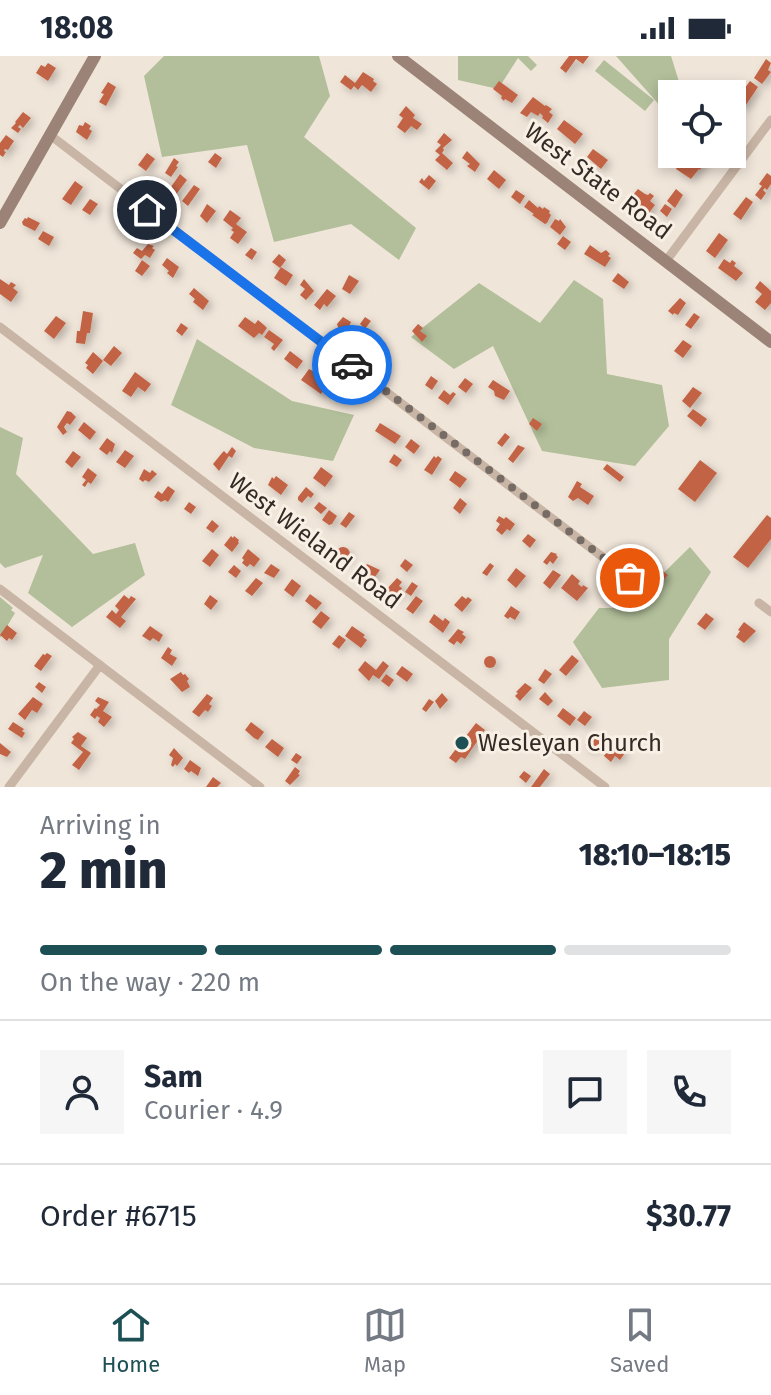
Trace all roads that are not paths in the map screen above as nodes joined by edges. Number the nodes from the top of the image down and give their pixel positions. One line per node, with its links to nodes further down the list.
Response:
1 (95, 56): 4 (street)
2 (398, 56): 6 (street, West State Road)
3 (771, 120): 6 (street)
4 (50, 135): 5 (street); 9 (street)
5 (0, 223)
6 (666, 261): 8 (street, West State Road)
7 (0, 327): 16 (street, West Wieland Road)
8 (768, 334)
9 (630, 578)
10 (0, 589): 13 (street)
11 (759, 603): 12 (street)
12 (771, 612)
13 (100, 665): 14 (street); 15 (street)
14 (9, 787)
15 (260, 787)
16 (605, 787)

